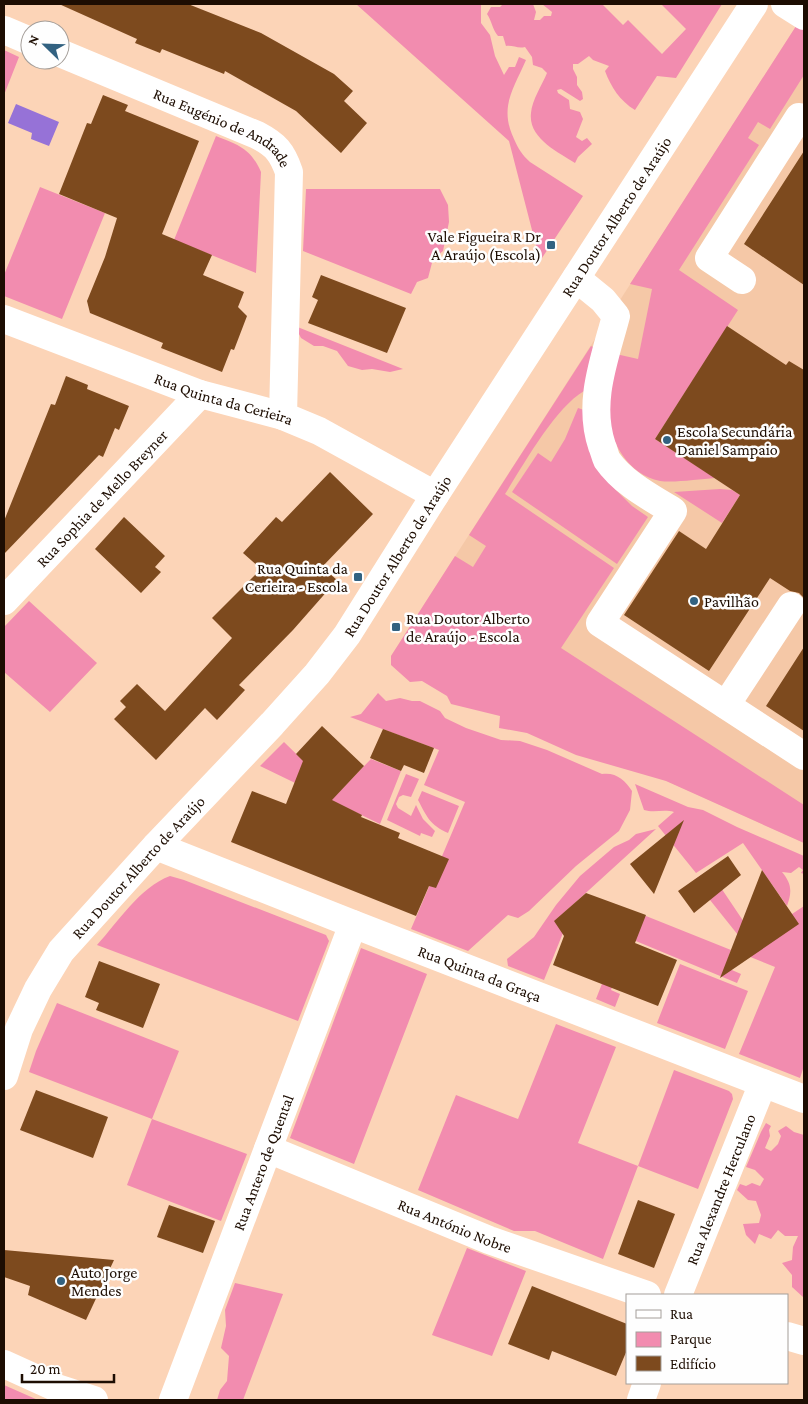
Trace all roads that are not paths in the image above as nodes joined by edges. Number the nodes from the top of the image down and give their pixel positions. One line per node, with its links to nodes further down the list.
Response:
1 (754, 4): 8 (street, Rua Doutor Alberto de Araújo)
2 (785, 4): 3 (street)
3 (804, 16)
4 (4, 30): 5 (street)
5 (20, 37)
6 (70, 57): 12 (street, Rua Eugénio de Andrade)
7 (804, 121): 9 (street)
8 (576, 278): 13 (street, Rua Doutor Alberto de Araújo); 16 (street)
9 (742, 280)
10 (4, 319): 11 (street, Rua Quinta da Cerieira)
11 (200, 394): 12 (street, Rua Quinta da Cerieira); 14 (street, Rua Sophia de Mello Breyner)
12 (283, 416): 13 (street, Rua Quinta da Cerieira)
13 (435, 495): 18 (street, Rua Doutor Alberto de Araújo)
14 (4, 601)
15 (791, 606): 16 (street)
16 (726, 705): 17 (street)
17 (804, 756)
18 (156, 846): 19 (street, Rua Quinta da Graça); 20 (street, Rua Doutor Alberto de Araújo)
19 (353, 924): 21 (street, Rua Quinta da Graça); 23 (street, Rua Antero de Quental)
20 (4, 1076)
21 (762, 1083): 22 (street, Rua Quinta da Graça); 25 (street, Rua Alexandre Herculano)
22 (804, 1099)
23 (268, 1149): 24 (street, Rua António Nobre); 31 (street, Rua Antero de Quental)
24 (644, 1294)
25 (678, 1294)
26 (788, 1336): 27 (street)
27 (804, 1341)
28 (4, 1364): 30 (street)
29 (647, 1384): 32 (street)
30 (94, 1400)
31 (173, 1400)
32 (640, 1400)

